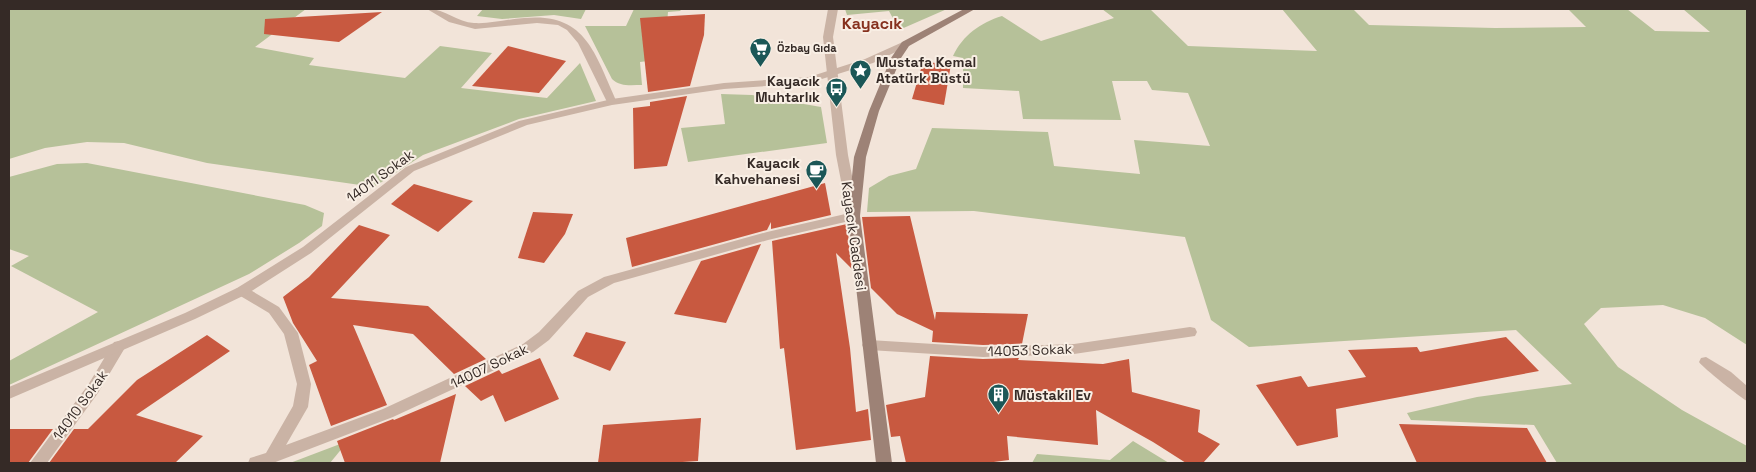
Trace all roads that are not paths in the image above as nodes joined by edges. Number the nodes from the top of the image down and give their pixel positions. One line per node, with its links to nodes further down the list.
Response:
1 (432, 9): 6 (street)
2 (833, 9): 5 (street, Kayacık Caddesi)
3 (970, 9): 4 (main road)
4 (905, 44): 5 (street, 14011 Sokak); 7 (main road)
5 (832, 74): 6 (street, 14011 Sokak); 7 (street, Kayacık Caddesi)
6 (612, 102): 8 (street, 14011 Sokak)
7 (854, 216): 10 (main road, Kayacık Caddesi); 15 (street, 14007 Sokak)
8 (242, 290): 11 (street, 14011 Sokak); 15 (street)
9 (1190, 332): 10 (street, 14053 Sokak)
10 (868, 345): 18 (main road, Kayacık Caddesi)
11 (119, 346): 13 (street, 14011 Sokak); 16 (street, 14010 Sokak)
12 (1706, 362): 14 (street)
13 (9, 393)
14 (1747, 395)
15 (272, 456): 17 (street, 14007 Sokak)
16 (38, 463)
17 (256, 463)
18 (884, 463)

